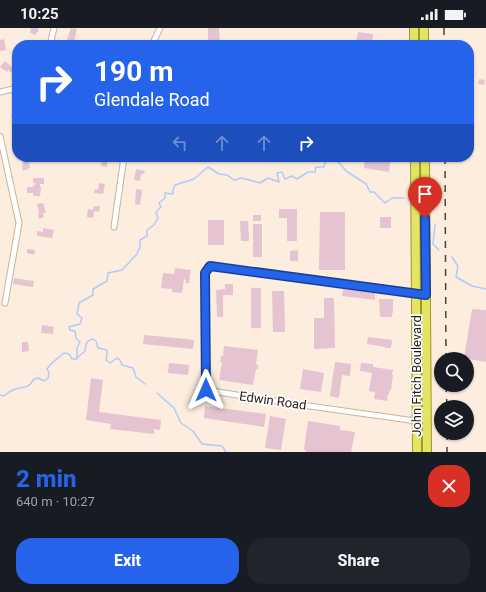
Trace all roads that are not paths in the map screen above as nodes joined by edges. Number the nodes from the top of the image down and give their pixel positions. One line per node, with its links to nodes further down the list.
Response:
1 (54, 28): 5 (street)
2 (160, 28): 6 (street)
3 (414, 28): 7 (highway)
4 (424, 28): 8 (highway)
5 (51, 40)
6 (154, 40)
7 (414, 40)
8 (424, 40)
9 (12, 89): 10 (street)
10 (0, 92)
11 (0, 136): 18 (street)
12 (123, 162): 15 (street)
13 (415, 162): 16 (highway, John Fitch Boulevard)
14 (425, 162): 17 (highway, John Fitch Boulevard)
15 (114, 227)
16 (416, 293): 17 (street); 19 (highway, John Fitch Boulevard); 19 (street, Edwin Road)
17 (426, 295): 21 (highway, John Fitch Boulevard)
18 (5, 303)
19 (416, 421): 20 (highway, John Fitch Boulevard)
20 (417, 452)
21 (427, 452)

